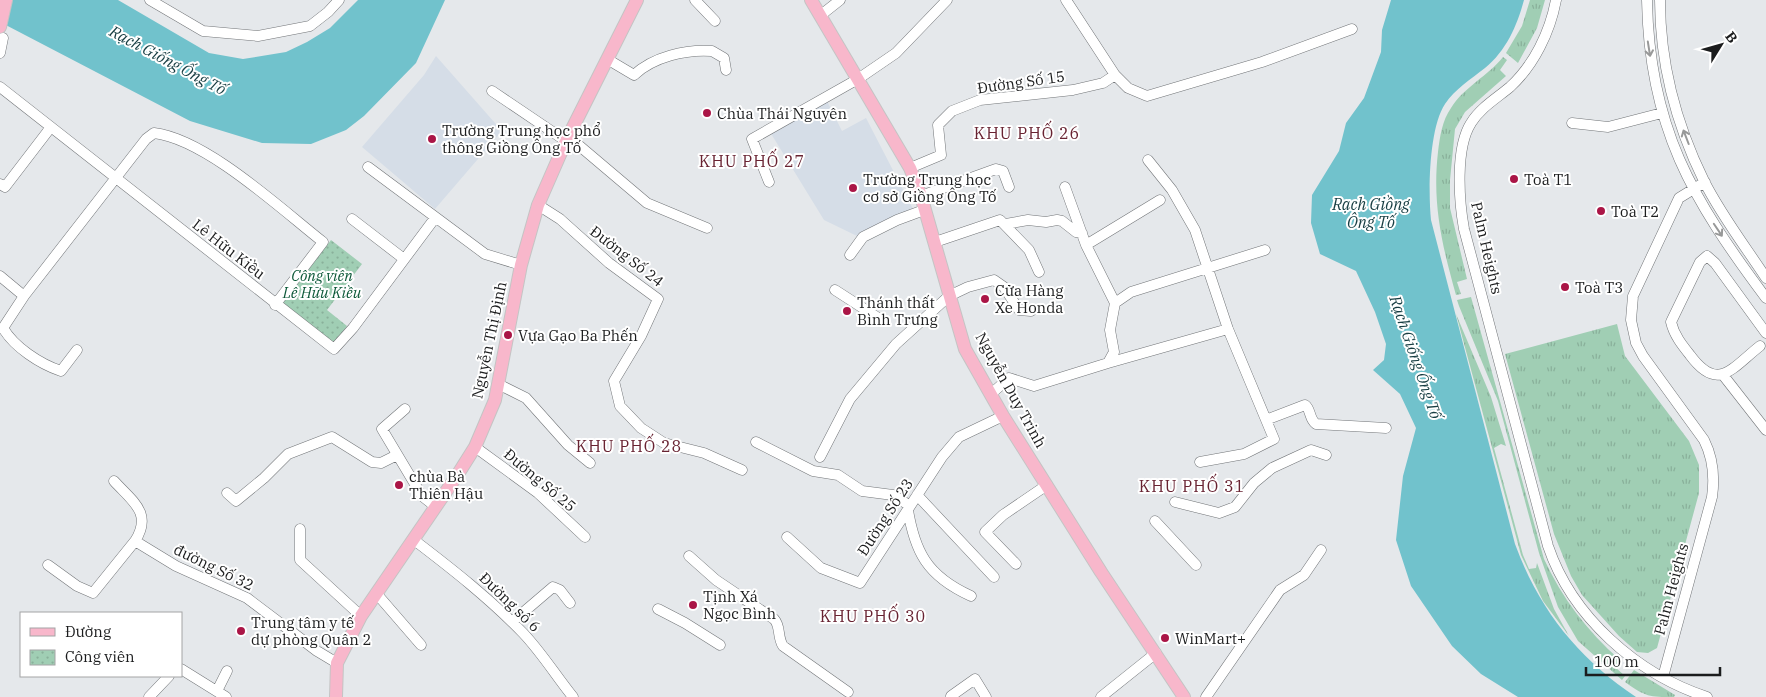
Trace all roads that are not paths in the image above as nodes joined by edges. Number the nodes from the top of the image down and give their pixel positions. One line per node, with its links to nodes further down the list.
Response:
1 (6, 0): 16 (main road)
2 (150, 0): 3 (street)
3 (339, 0)
4 (637, 0): 18 (main road, Nguyễn Thị Định)
5 (695, 0): 14 (street)
6 (811, 0): 13 (main road, Nguyễn Duy Trinh)
7 (840, 0): 13 (street)
8 (947, 0): 21 (street)
9 (1066, 0): 20 (street)
10 (1556, 0): 118 (street, Palm Heights)
11 (1647, 0): 24 (street, one-way to 24)
12 (1660, 0): 33 (street, one-way to 12)
13 (821, 15): 21 (main road, Nguyễn Duy Trinh)
14 (715, 21)
15 (1352, 29): 20 (street)
16 (2, 32): 17 (street)
17 (0, 53)
18 (607, 59): 19 (street); 27 (main road, Nguyễn Thị Định)
19 (726, 70)
20 (1116, 75): 30 (street, Đường Số 15)
21 (858, 79): 30 (main road, Nguyễn Duy Trinh); 32 (street)
22 (0, 87): 26 (street, Lê Hữu Kiều)
23 (492, 91): 27 (street)
24 (1662, 113): 25 (street); 37 (street)
25 (1572, 123)
26 (51, 127): 31 (street, Lê Hữu Kiều); 36 (street)
27 (567, 139): 40 (main road, Nguyễn Thị Định); 45 (street)
28 (1148, 160): 53 (street)
29 (368, 167): 42 (street)
30 (910, 168): 38 (main road, Nguyễn Duy Trinh)
31 (116, 180): 58 (street); 62 (street, Lê Hữu Kiều); 62 (street)
32 (769, 182)
33 (1704, 182): 37 (street, Palm Heights); 56 (street)
34 (1009, 187): 38 (street)
35 (1065, 187): 46 (street)
36 (2, 189)
37 (1692, 189): 60 (street, one-way to 60); 118 (street, Palm Heights)
38 (922, 196): 41 (main road, Nguyễn Duy Trinh)
39 (1160, 200): 48 (street)
40 (538, 205): 52 (main road, Nguyễn Thị Định); 85 (street, Đường Số 24)
41 (924, 210): 47 (main road, Nguyễn Duy Trinh); 50 (street)
42 (435, 218): 51 (street, Lê Hữu Kiều); 52 (street)
43 (352, 219): 51 (street)
44 (1006, 224): 46 (street); 47 (street); 54 (street)
45 (707, 228)
46 (1082, 233): 48 (street)
47 (934, 242): 59 (main road, Nguyễn Duy Trinh)
48 (1086, 245): 61 (street)
49 (1265, 250): 53 (street)
50 (850, 255)
51 (404, 259): 62 (street, Lê Hữu Kiều)
52 (521, 265): 71 (main road, Nguyễn Thị Định)
53 (1208, 269): 61 (street); 65 (street)
54 (1039, 272)
55 (0, 276): 58 (street)
56 (1766, 278)
57 (835, 290): 64 (street)
58 (24, 296): 68 (street)
59 (949, 296): 63 (street); 72 (main road, Nguyễn Duy Trinh); 82 (street)
60 (1766, 298)
61 (1115, 303): 69 (street)
62 (275, 305)
63 (1031, 311)
64 (883, 321)
65 (1228, 329): 69 (street); 75 (street)
66 (1766, 333): 67 (street); 70 (street)
67 (1763, 345): 70 (street)
68 (77, 350)
69 (1108, 363): 72 (street)
70 (1723, 375): 77 (street)
71 (498, 384): 79 (main road, Nguyễn Thị Định); 83 (street)
72 (991, 394): 74 (main road, Nguyễn Duy Trinh)
73 (405, 409): 80 (street)
74 (1003, 416): 87 (main road, Nguyễn Duy Trinh); 89 (street, Đường Số 23)
75 (1266, 420): 76 (street); 84 (street)
76 (1386, 428)
77 (1766, 430)
78 (756, 442): 92 (street)
79 (475, 447): 91 (main road, Nguyễn Thị Định); 95 (street, Đường Số 25)
80 (397, 455): 88 (street); 91 (street)
81 (1326, 455): 90 (street)
82 (820, 457)
83 (590, 462)
84 (1200, 462)
85 (742, 470)
86 (114, 481): 98 (street)
87 (1046, 485): 101 (street); 113 (main road, Nguyễn Duy Trinh)
88 (227, 493)
89 (917, 494): 92 (street, Đường Số 23); 104 (street)
90 (1175, 502)
91 (436, 507): 97 (main road, Nguyễn Thị Định)
92 (908, 512): 96 (street, Đường Số 23); 106 (street)
93 (1155, 521): 103 (street)
94 (300, 529): 109 (street)
95 (585, 537)
96 (787, 537)
97 (414, 540): 105 (main road, Nguyễn Thị Định); 110 (street, Đường số 6)
98 (135, 541): 102 (street); 114 (street, đường Số 32)
99 (1321, 550): 128 (street)
100 (689, 556): 119 (street)
101 (1016, 564)
102 (48, 565)
103 (1196, 565)
104 (994, 577)
105 (376, 593): 109 (main road, Nguyễn Thị Định); 111 (street)
106 (971, 596)
107 (570, 603): 110 (street)
108 (658, 610): 112 (street)
109 (361, 616): 114 (main road, Nguyễn Thị Định)
110 (512, 622): 121 (street, Đường số 6)
111 (422, 645)
112 (720, 645)
113 (1156, 653): 126 (street); 127 (main road, Nguyễn Duy Trinh)
114 (338, 663): 123 (main road, Nguyễn Thị Định)
115 (182, 670): 120 (street)
116 (227, 671): 120 (street)
117 (166, 677): 122 (street)
118 (1663, 677): 129 (street)
119 (848, 692)
120 (222, 694)
121 (568, 695)
122 (149, 697)
123 (336, 697)
124 (952, 697): 125 (street)
125 (986, 697)
126 (1100, 697)
127 (1184, 697)
128 (1206, 697)
129 (1707, 697)

